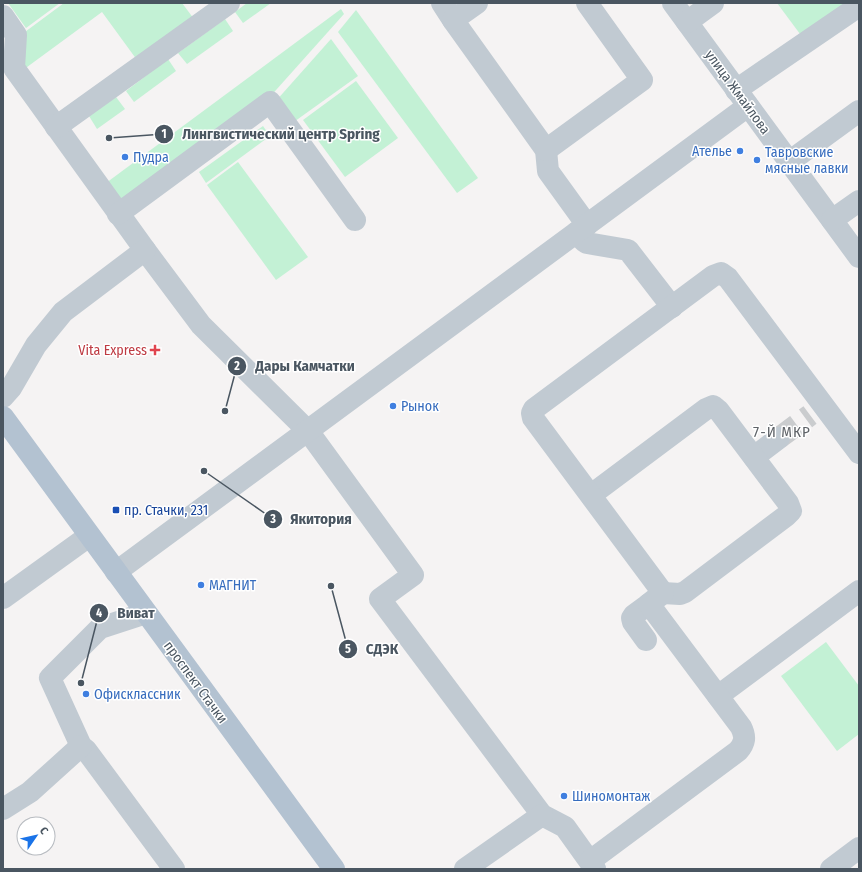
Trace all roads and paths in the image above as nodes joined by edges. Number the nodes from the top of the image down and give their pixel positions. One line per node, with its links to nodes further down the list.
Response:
1 (229, 3): 12 (street)
2 (477, 3): 7 (street)
3 (587, 3): 13 (street)
4 (673, 3): 9 (street, улица Жмайлова)
5 (713, 3): 9 (street)
6 (859, 6): 10 (street)
7 (448, 11): 13 (street)
8 (3, 16): 12 (street)
9 (687, 22): 10 (street, улица Жмайлова)
10 (742, 98): 14 (street, улица Жмайлова); 19 (street)
11 (859, 111): 14 (street)
12 (56, 127): 16 (street)
13 (546, 150): 19 (street)
14 (789, 162): 18 (street, улица Жмайлова)
15 (859, 201): 18 (street)
16 (118, 214): 17 (street); 20 (street)
17 (355, 220)
18 (832, 220): 21 (street, улица Жмайлова)
19 (582, 229): 22 (street); 25 (street)
20 (145, 250): 23 (street); 25 (street)
21 (859, 257)
22 (672, 307): 27 (street); 29 (street)
23 (3, 397)
24 (3, 417): 30 (main road, проспект Стачки)
25 (308, 431): 31 (street); 40 (street)
26 (779, 438): 28 (street)
27 (859, 454)
28 (754, 457): 29 (street); 34 (street)
29 (591, 495): 34 (street)
30 (90, 536): 31 (main road, проспект Стачки); 33 (street)
31 (116, 572): 35 (main road, проспект Стачки)
32 (859, 591): 37 (street)
33 (3, 598)
34 (656, 598): 36 (street); 37 (street)
35 (146, 613): 38 (street); 44 (main road, проспект Стачки)
36 (646, 640)
37 (718, 696): 42 (street)
38 (81, 746): 39 (street); 43 (street)
39 (3, 809)
40 (542, 815): 42 (street); 45 (street)
41 (859, 848): 46 (street)
42 (593, 865)
43 (174, 869)
44 (334, 869)
45 (465, 869)
46 (830, 869)

